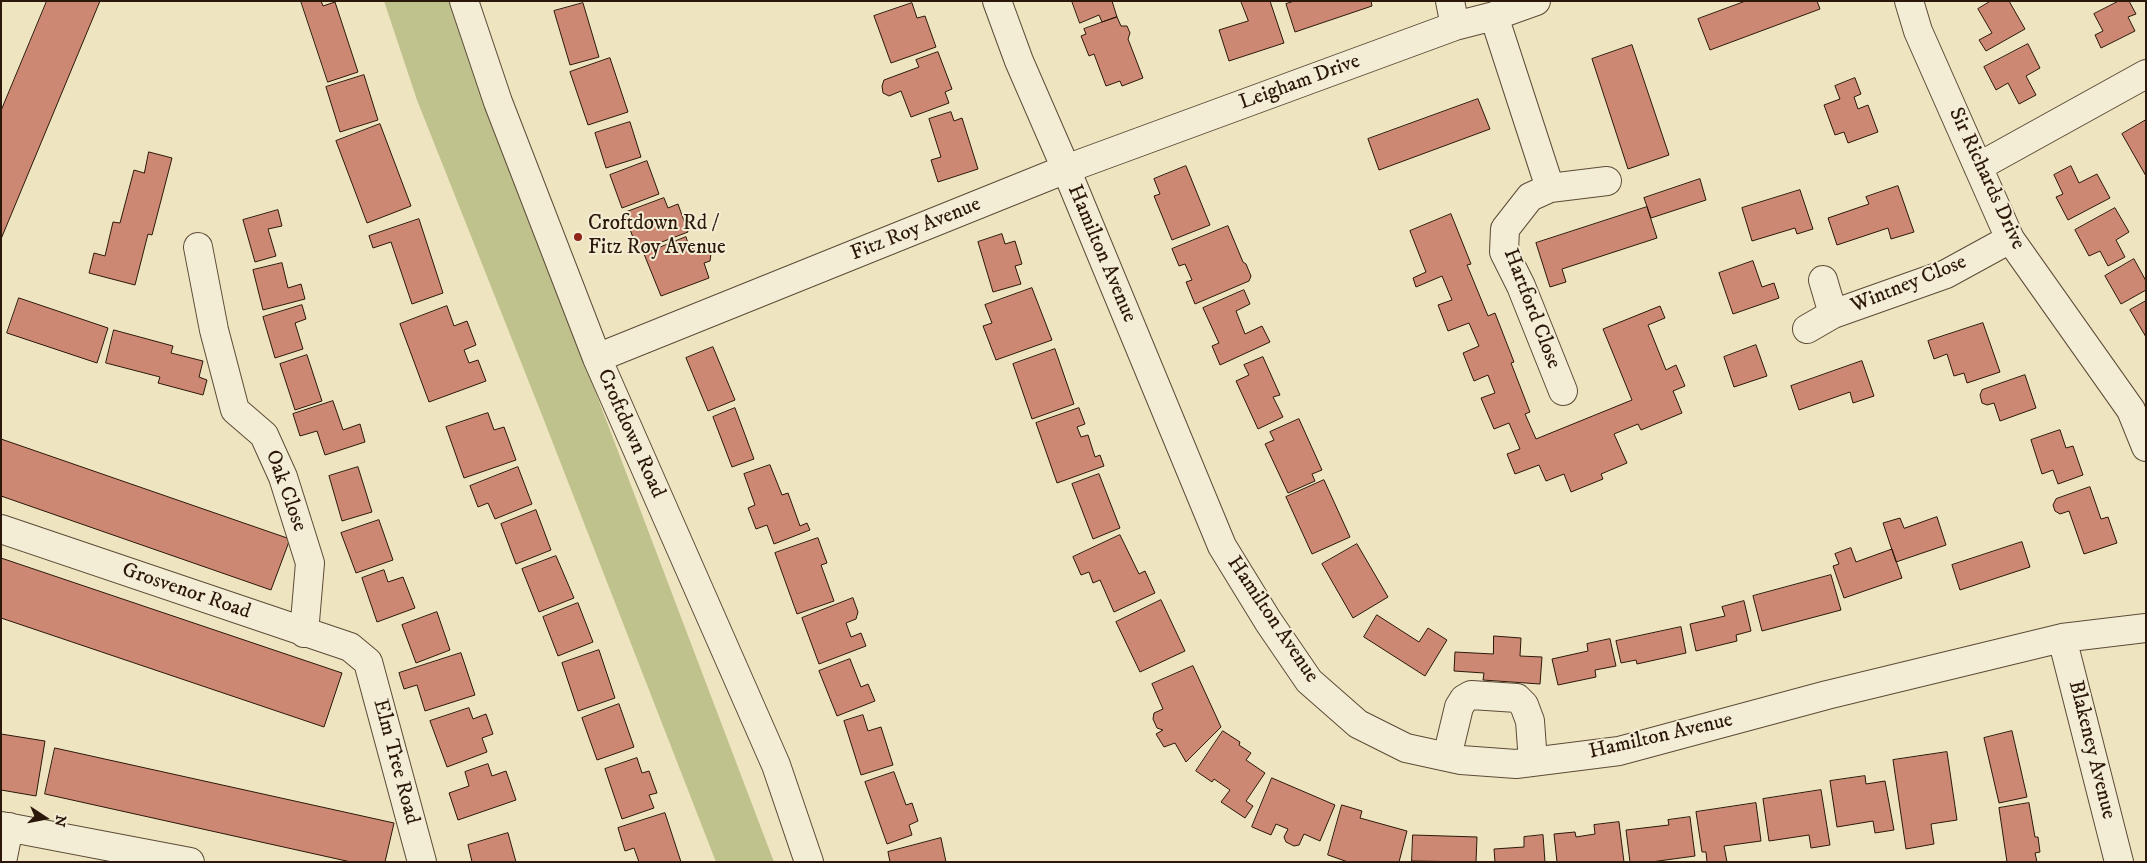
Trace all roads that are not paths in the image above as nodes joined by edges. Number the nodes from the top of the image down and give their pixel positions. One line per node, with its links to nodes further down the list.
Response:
1 (464, 1): 17 (street, Croftdown Road)
2 (997, 1): 9 (street)
3 (1536, 1): 6 (street, Leigham Drive)
4 (1909, 1): 8 (street, Sir Richards Drive)
5 (1452, 14): 6 (street, Leigham Drive); 9 (street, Leigham Drive)
6 (1494, 16): 11 (street)
7 (2146, 74): 8 (street)
8 (1978, 167): 12 (street, Sir Richards Drive)
9 (1066, 169): 17 (street, Fitz Roy Avenue); 25 (street, Hamilton Avenue)
10 (1606, 181): 11 (street, Hartford Close)
11 (1550, 188): 18 (street, Hartford Close)
12 (2010, 239): 15 (street, Wintney Close); 19 (street, Sir Richards Drive)
13 (198, 248): 22 (street, Oak Close)
14 (1824, 280): 15 (street, Wintney Close)
15 (1833, 314): 16 (street, Wintney Close)
16 (1807, 329)
17 (597, 358): 32 (street, Croftdown Road)
18 (1563, 391)
19 (2146, 447)
20 (1, 528): 22 (street, Grosvenor Road)
21 (2146, 628): 23 (street, Hamilton Avenue)
22 (304, 633): 24 (street, Grosvenor Road)
23 (2062, 638): 26 (street, Hamilton Avenue); 33 (street, Blakeney Avenue)
24 (368, 662): 31 (street, Elm Tree Road)
25 (1447, 757): 26 (street, Hamilton Avenue); 26 (street)
26 (1533, 762)
27 (5, 827): 28 (street); 29 (street)
28 (132, 856): 30 (street)
29 (2, 862)
30 (190, 862)
31 (422, 862)
32 (809, 862)
33 (2119, 862)

